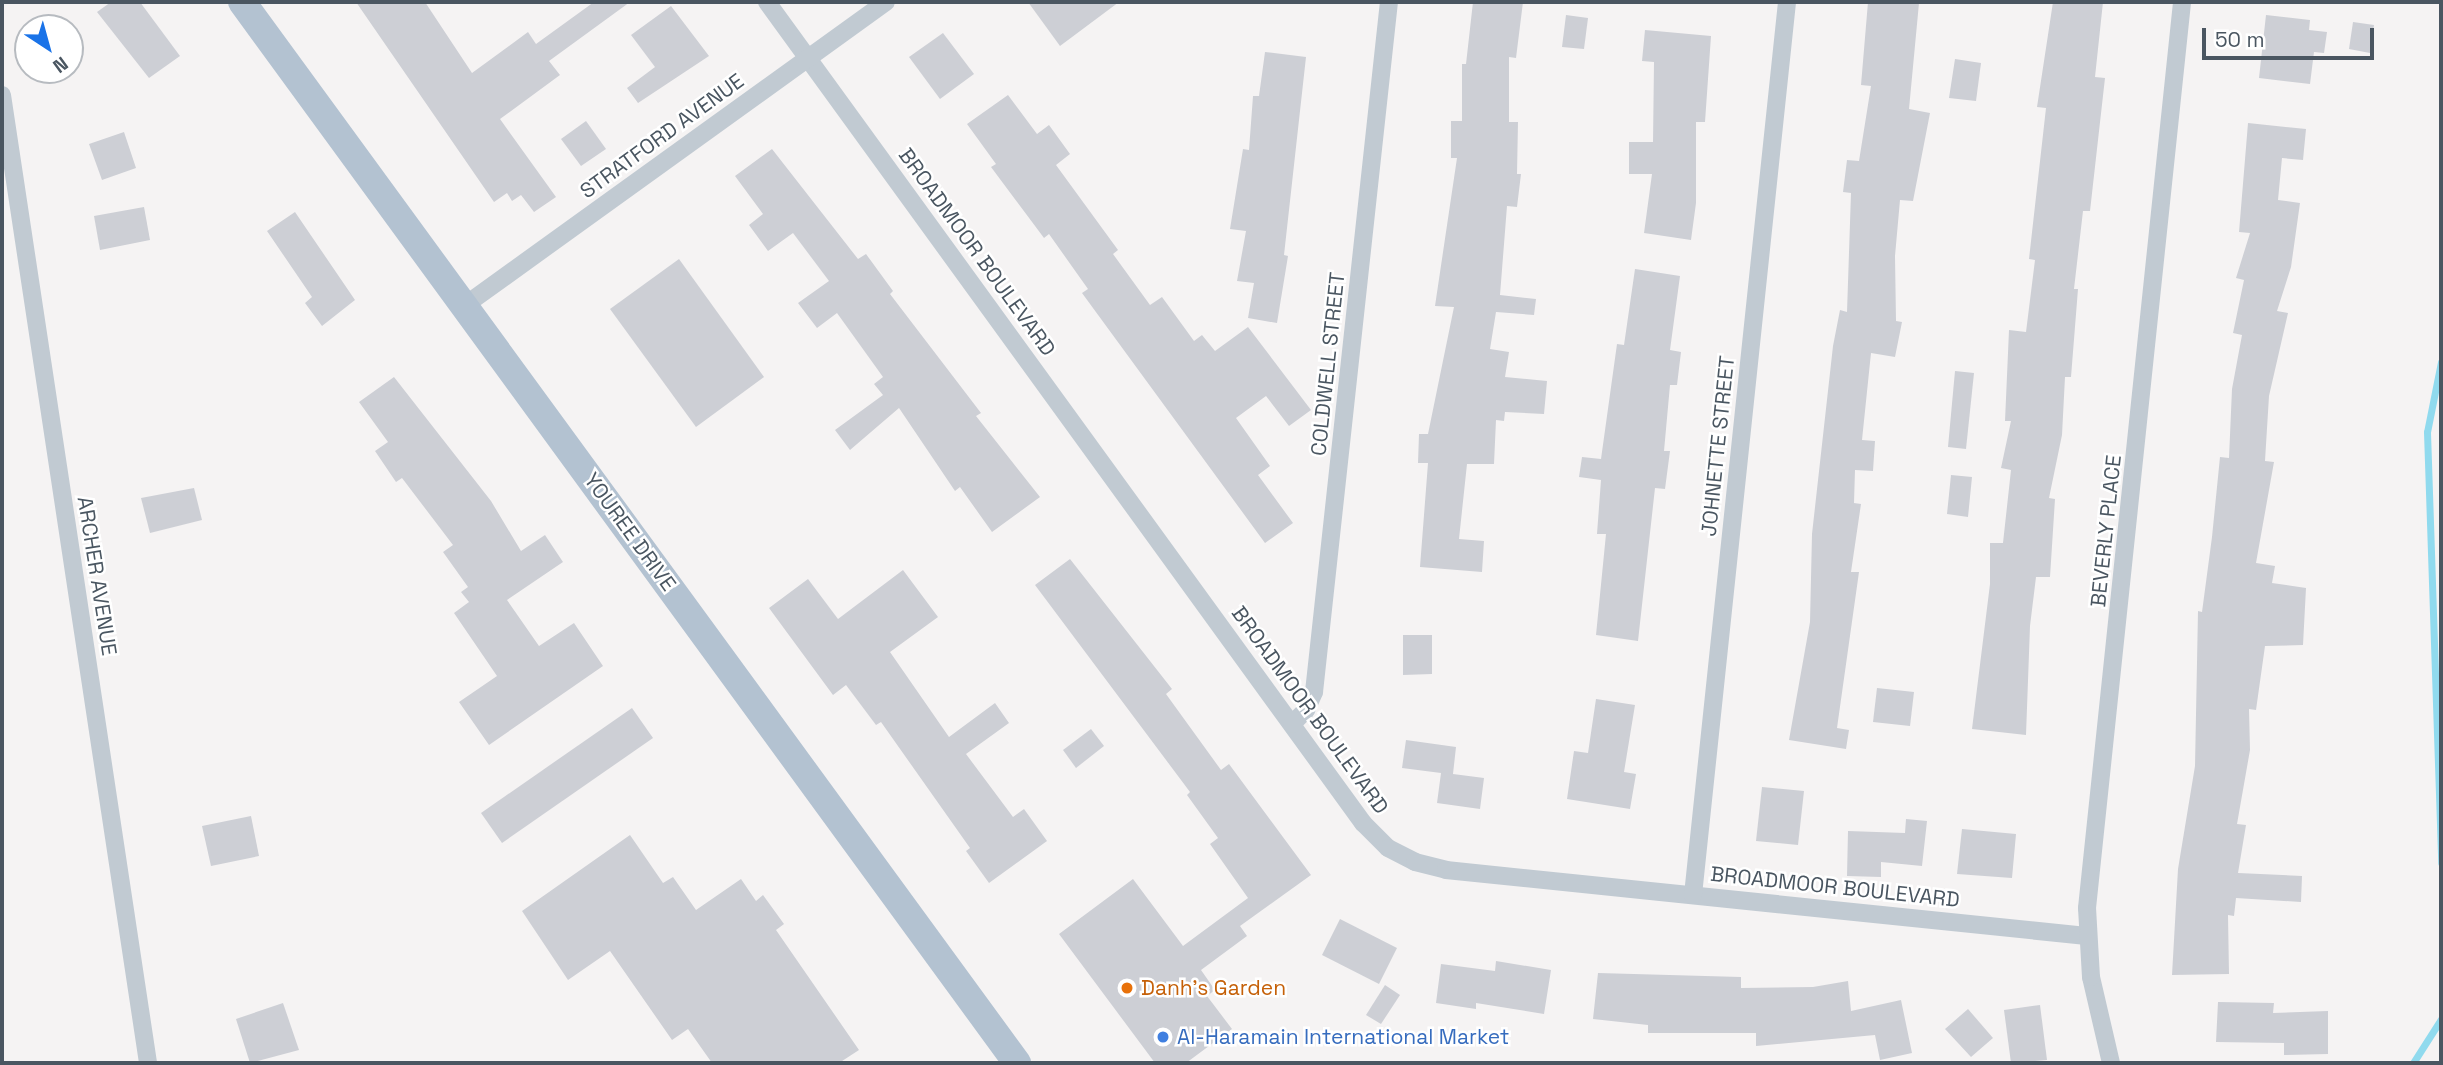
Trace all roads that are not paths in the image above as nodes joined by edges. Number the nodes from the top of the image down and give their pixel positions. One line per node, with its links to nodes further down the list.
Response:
1 (242, 2): 9 (main road, YOUREE DRIVE)
2 (767, 2): 7 (street, BROADMOOR BOULEVARD)
3 (886, 2): 7 (street, STRATFORD AVENUE)
4 (1389, 2): 10 (street, COLDWELL STREET)
5 (1787, 2): 11 (street, JOHNETTE STREET)
6 (2182, 2): 12 (street, BEVERLY PLACE)
7 (808, 58): 9 (street, STRATFORD AVENUE); 10 (street, BROADMOOR BOULEVARD)
8 (2, 95): 13 (street, ARCHER AVENUE)
9 (464, 306): 14 (main road, YOUREE DRIVE)
10 (1292, 724): 11 (street, BROADMOOR BOULEVARD)
11 (1693, 895): 12 (street, BROADMOOR BOULEVARD)
12 (2087, 936): 15 (street, BEVERLY PLACE)
13 (148, 1063)
14 (1017, 1063)
15 (2111, 1063)

